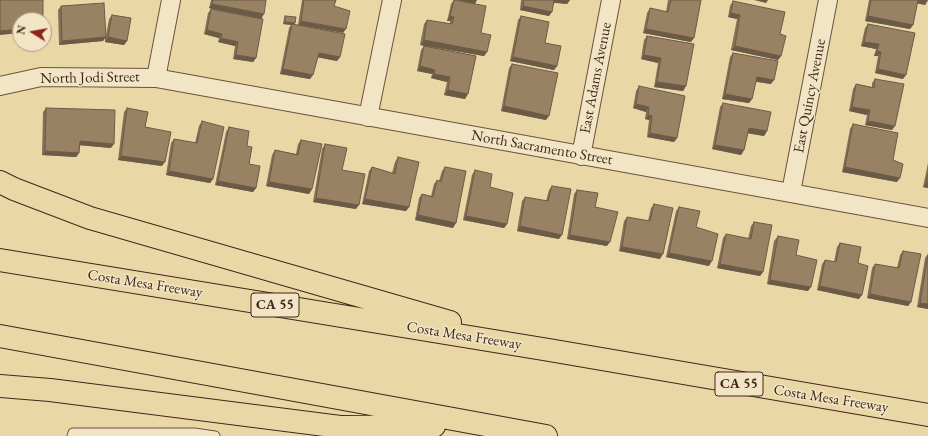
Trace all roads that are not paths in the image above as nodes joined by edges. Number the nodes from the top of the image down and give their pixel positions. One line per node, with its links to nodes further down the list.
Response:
1 (171, 0): 5 (street)
2 (392, 0): 7 (street)
3 (611, 0): 8 (street, East Adams Avenue)
4 (828, 0): 10 (street, East Quincy Avenue)
5 (156, 78): 6 (street, North Jodi Street); 7 (street, North Sacramento Street)
6 (0, 86)
7 (368, 117): 8 (street, North Sacramento Street)
8 (581, 156): 10 (street, North Sacramento Street)
9 (0, 182): 14 (highway)
10 (791, 192): 11 (street, North Sacramento Street)
11 (928, 218)
12 (0, 260): 14 (highway, Costa Mesa Freeway / CA 55)
13 (0, 336): 17 (highway)
14 (550, 350): 16 (highway, Costa Mesa Freeway / CA 55)
15 (0, 386): 17 (highway)
16 (928, 416)
17 (490, 426): 20 (highway)
18 (72, 436): 19 (lane)
19 (215, 436)
20 (546, 436)

